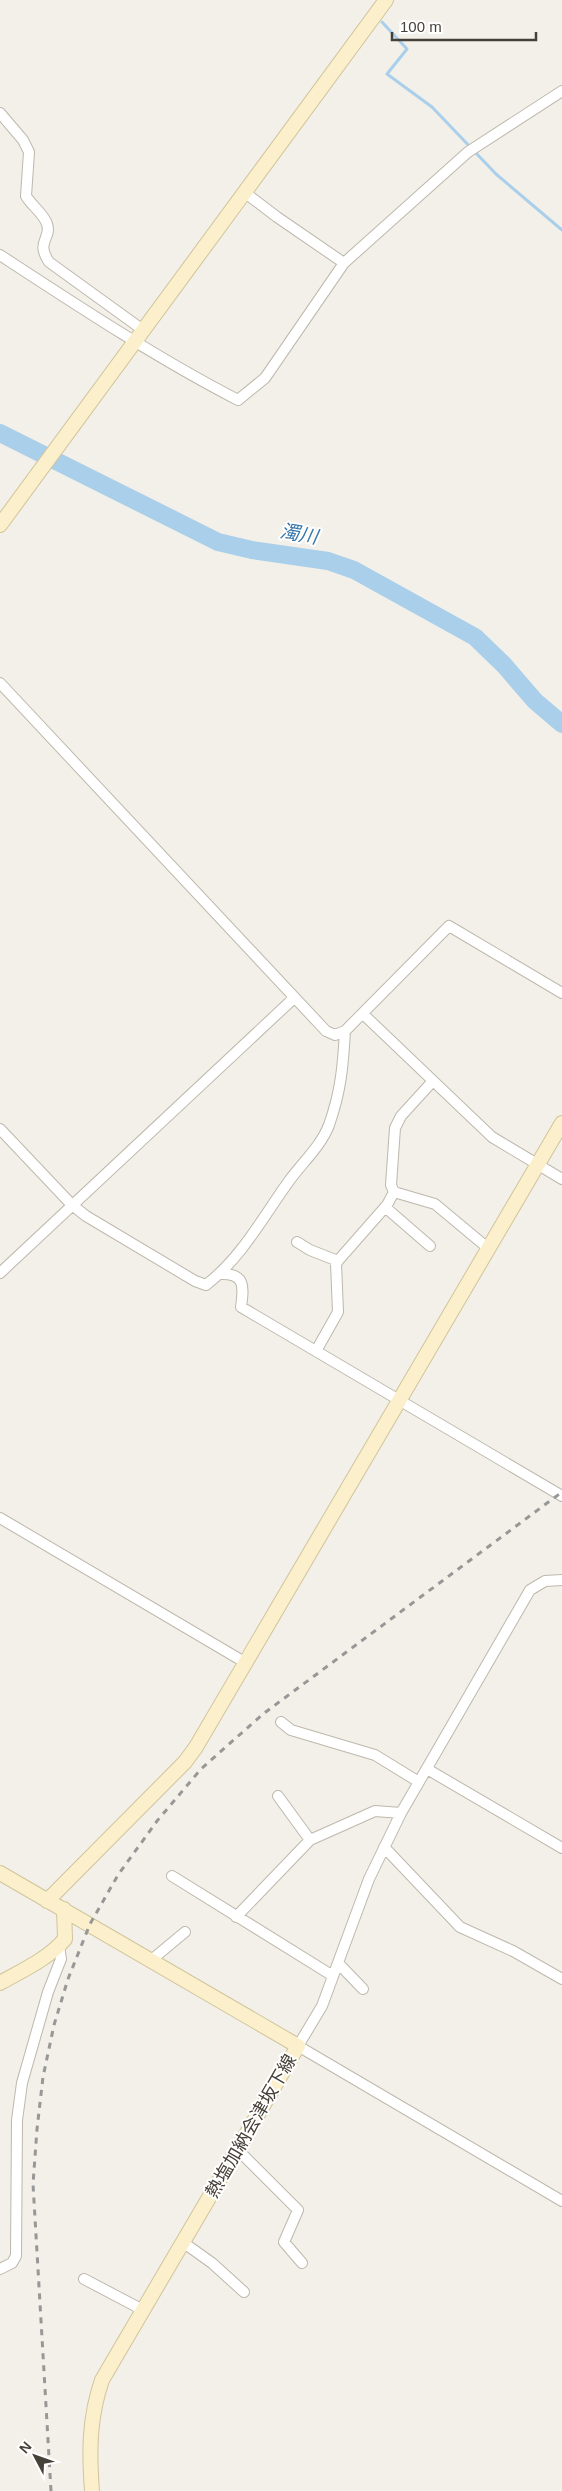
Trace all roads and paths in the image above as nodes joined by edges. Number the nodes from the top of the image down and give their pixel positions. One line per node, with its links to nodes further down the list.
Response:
1 (386, 0): 4 (street)
2 (562, 91): 6 (street)
3 (0, 113): 7 (street)
4 (244, 192): 6 (street); 7 (street)
5 (0, 255): 8 (street)
6 (344, 262): 8 (street)
7 (143, 330): 8 (street)
8 (133, 346): 9 (street)
9 (0, 525)
10 (0, 683): 12 (street)
11 (562, 993): 13 (street)
12 (294, 998): 14 (street); 21 (street)
13 (363, 1014): 14 (street); 15 (street)
14 (345, 1031): 28 (street)
15 (432, 1082): 18 (street); 20 (street)
16 (562, 1123): 18 (street)
17 (0, 1129): 21 (street)
18 (538, 1165): 19 (street); 25 (street)
19 (562, 1179)
20 (394, 1192): 22 (street); 25 (street)
21 (72, 1205): 27 (street); 28 (street)
22 (385, 1207): 24 (street); 26 (street)
23 (297, 1242): 26 (street)
24 (430, 1246)
25 (489, 1249): 30 (street)
26 (338, 1261): 29 (street)
27 (0, 1274)
28 (220, 1274): 29 (street)
29 (316, 1351): 30 (street)
30 (400, 1400): 31 (street); 34 (street)
31 (562, 1496)
32 (0, 1518): 34 (street)
33 (562, 1580): 36 (street)
34 (246, 1664): 45 (street)
35 (281, 1722): 37 (street)
36 (428, 1769): 37 (street); 42 (street)
37 (420, 1782): 39 (street)
38 (278, 1796): 40 (street)
39 (401, 1813): 40 (street); 41 (street)
40 (310, 1840): 47 (street)
41 (384, 1847): 51 (street); 53 (street)
42 (562, 1848)
43 (0, 1873): 45 (street, 熱塩加納会津坂下線)
44 (172, 1876): 47 (street)
45 (47, 1901): 46 (street, 熱塩加納会津坂下線)
46 (64, 1910): 49 (street); 50 (street, 熱塩加納会津坂下線)
47 (236, 1917): 52 (street)
48 (184, 1932): 50 (street)
49 (59, 1946): 54 (street); 61 (street)
50 (153, 1961): 56 (street, 熱塩加納会津坂下線)
51 (338, 1963): 52 (street); 55 (street)
52 (333, 1976): 56 (street)
53 (562, 1979)
54 (0, 1983)
55 (364, 1989)
56 (298, 2046): 57 (street, 熱塩加納会津坂下線); 58 (street)
57 (238, 2150): 59 (street, 熱塩加納会津坂下線); 60 (street)
58 (562, 2201)
59 (184, 2242): 63 (street); 64 (street, 熱塩加納会津坂下線)
60 (302, 2263)
61 (0, 2269)
62 (84, 2279): 64 (street)
63 (244, 2292)
64 (143, 2310): 65 (street, 熱塩加納会津坂下線)
65 (92, 2491)

